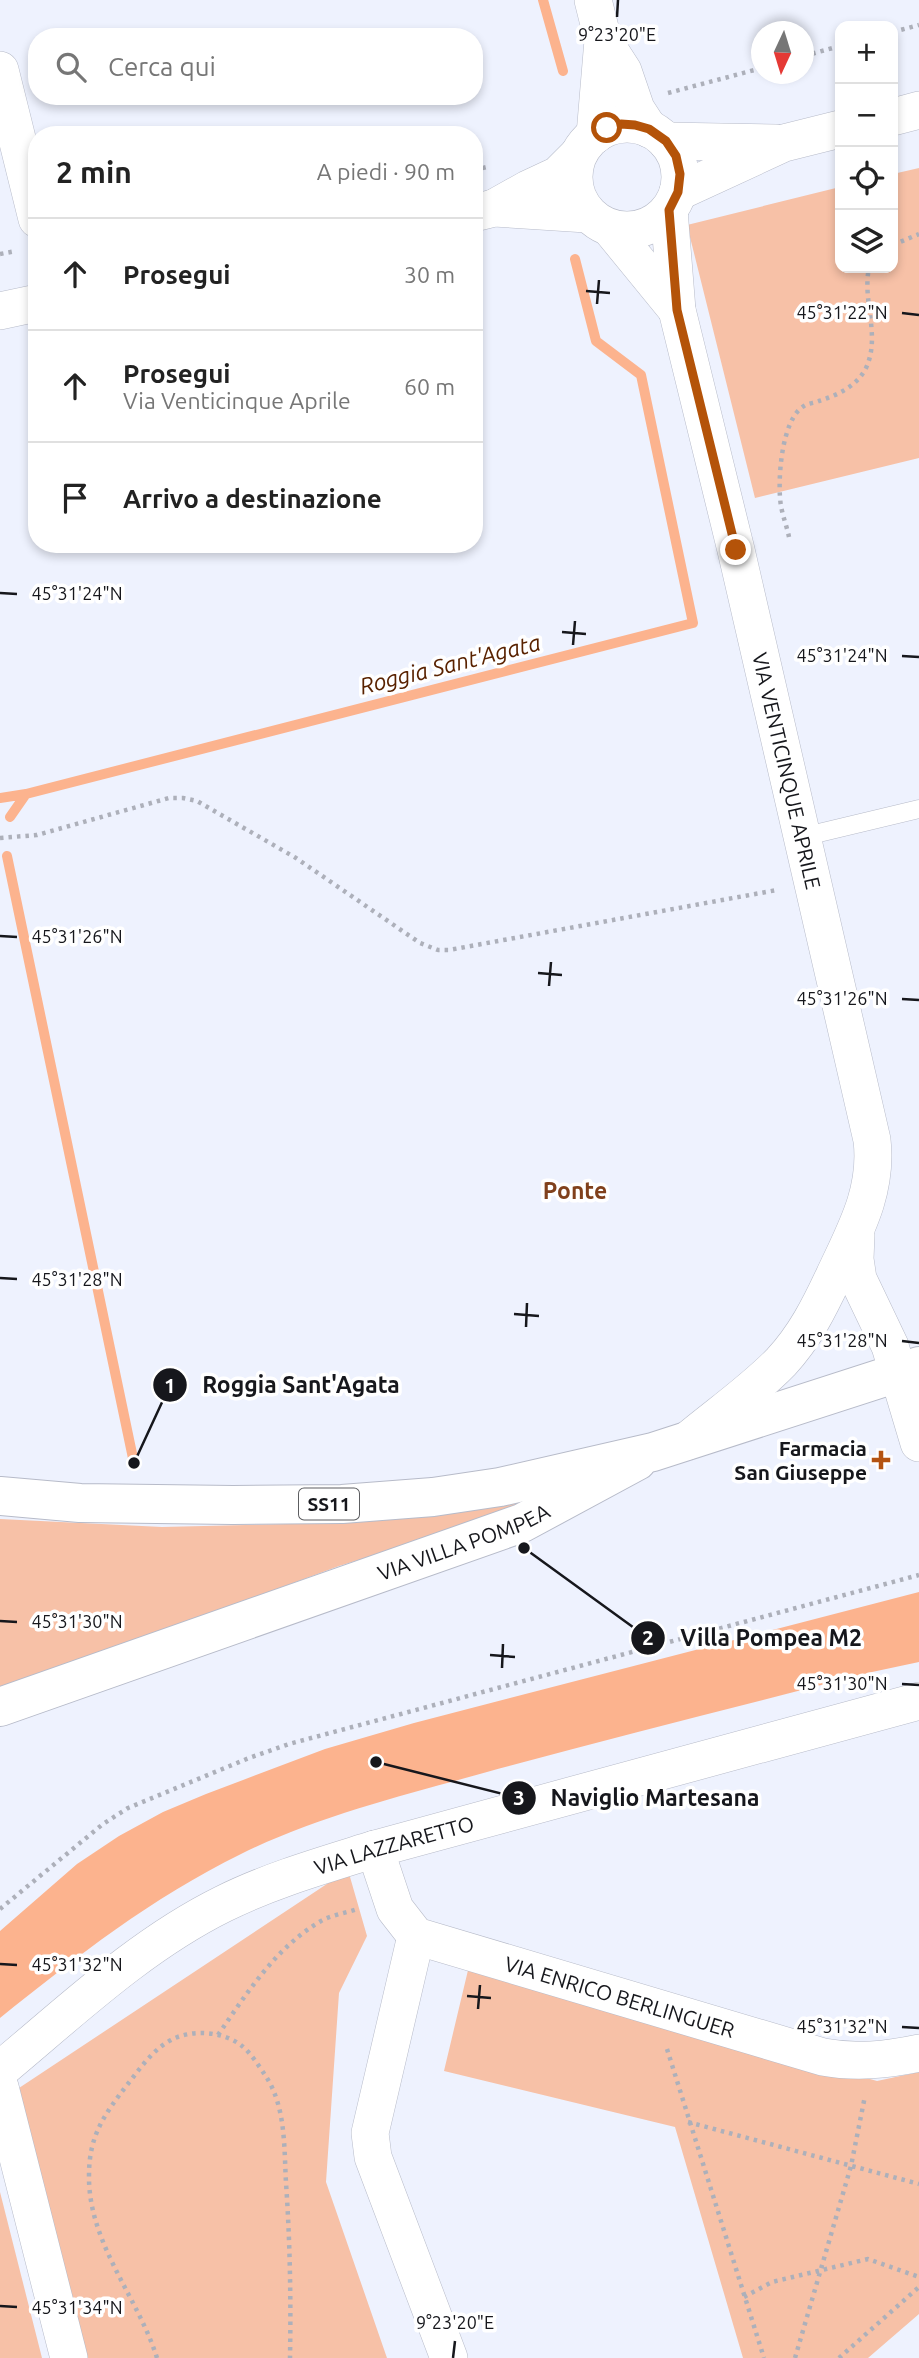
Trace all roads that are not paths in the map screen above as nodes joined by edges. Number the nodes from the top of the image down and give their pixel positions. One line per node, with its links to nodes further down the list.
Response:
1 (593, 0): 2 (street)
2 (603, 40): 7 (street); 9 (street)
3 (0, 70): 10 (street)
4 (919, 110): 5 (street)
5 (898, 116)
6 (835, 130): 8 (street)
7 (657, 135): 8 (street); 9 (street); 11 (street)
8 (784, 143): 11 (street)
9 (586, 146): 12 (street); 13 (street)
10 (28, 183)
11 (674, 201): 13 (street); 15 (street, VIA VENTICINQUE APRILE)
12 (484, 211): 13 (street)
13 (599, 221): 15 (street, VIA VENTICINQUE APRILE)
14 (28, 305): 16 (street)
15 (677, 310): 18 (street, VIA VENTICINQUE APRILE)
16 (0, 311)
17 (919, 809): 18 (lane)
18 (802, 837): 19 (street, VIA VENTICINQUE APRILE)
19 (856, 1232): 20 (street, VIA VENTICINQUE APRILE); 22 (street, VIA VENTICINQUE APRILE)
20 (908, 1369): 21 (street, VIA VENTICINQUE APRILE); 22 (main road, VIA VILLA POMPEA / SS11)
21 (919, 1443)
22 (668, 1448): 23 (main road, SS11); 25 (main road, VIA VILLA POMPEA)
23 (0, 1496)
24 (919, 1701): 26 (street, VIA LAZZARETTO)
25 (0, 1707)
26 (375, 1849): 27 (street); 29 (street, VIA LAZZARETTO)
27 (416, 1936): 28 (street, VIA ENRICO BERLINGUER); 32 (street)
28 (919, 2053)
29 (0, 2070)
30 (0, 2087): 31 (street)
31 (69, 2358)
32 (449, 2358)

